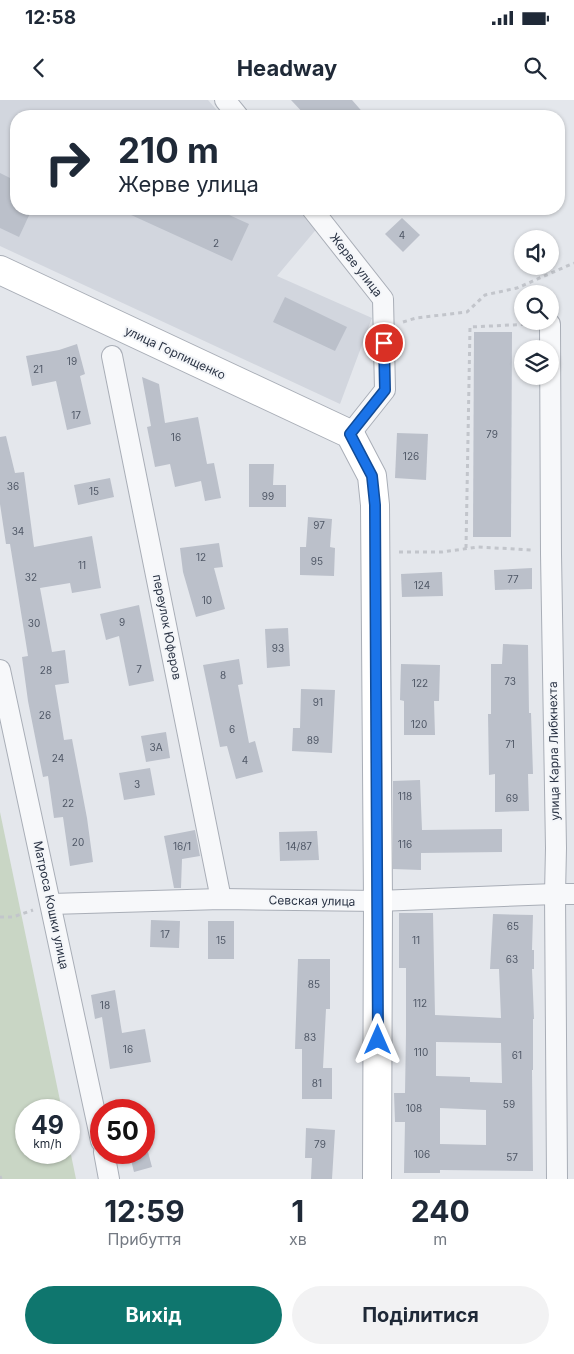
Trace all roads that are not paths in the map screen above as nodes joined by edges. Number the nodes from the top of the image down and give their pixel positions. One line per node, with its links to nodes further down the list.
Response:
1 (225, 100): 2 (street)
2 (233, 110)
3 (317, 215): 7 (street, Жерве улица)
4 (0, 270): 7 (main road, улица Горпищенко)
5 (550, 330): 9 (street, улица Карла Либкнехта)
6 (112, 356): 10 (street, переулок Юферов)
7 (350, 434): 11 (main road)
8 (0, 670): 12 (street, Матроса Кошки улица)
9 (564, 894): 11 (street, Севская улица); 17 (street, улица Карла Либкнехта)
10 (221, 899): 11 (street, Севская улица); 12 (street, Севская улица)
11 (378, 901): 16 (main road)
12 (51, 904): 13 (street, Матроса Кошки улица)
13 (92, 1099)
14 (106, 1164): 15 (street)
15 (109, 1179)
16 (377, 1179)
17 (557, 1179)

